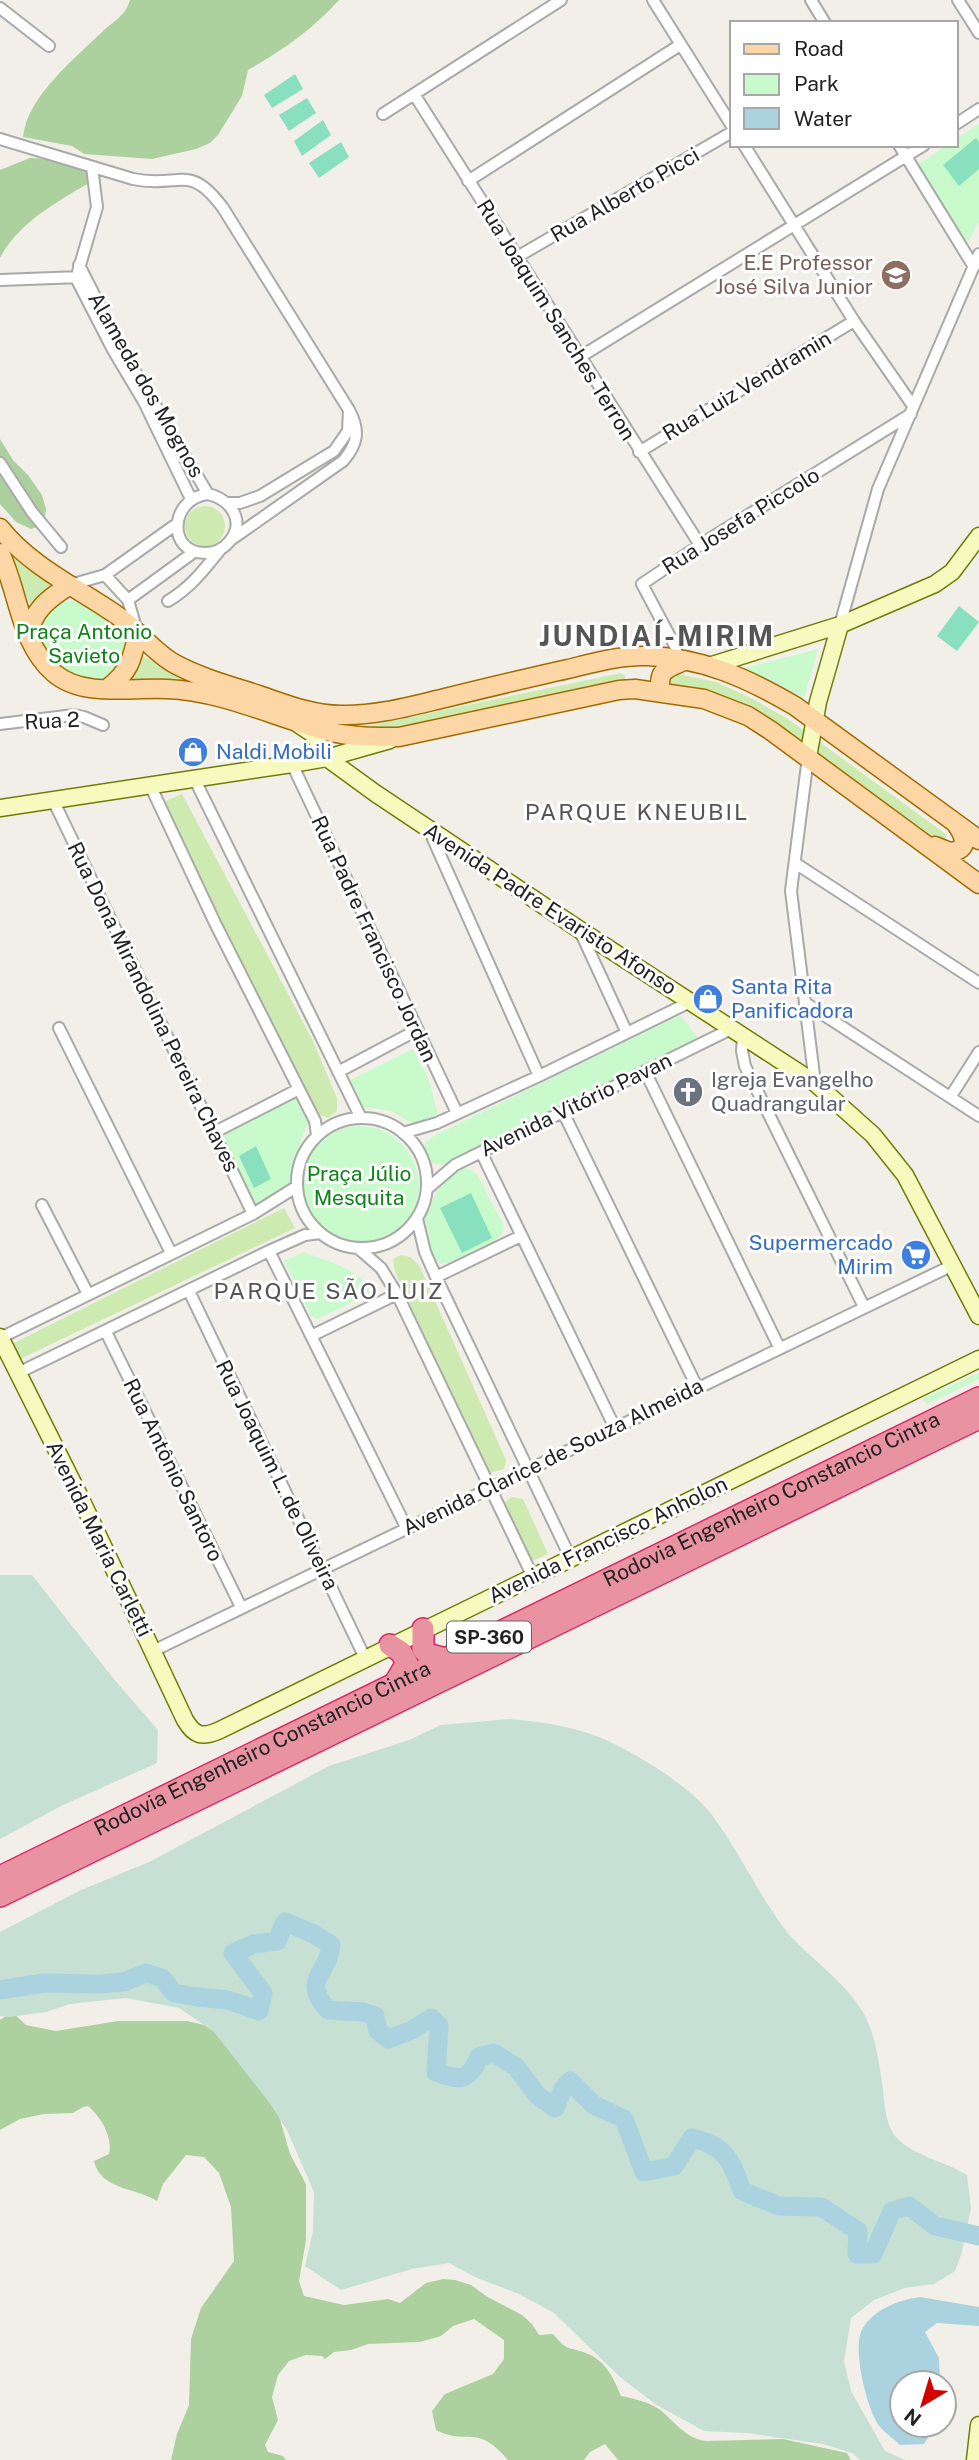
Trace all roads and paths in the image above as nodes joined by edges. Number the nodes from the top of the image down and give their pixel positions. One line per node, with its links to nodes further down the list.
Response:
1 (561, 0): 10 (street)
2 (811, 0): 6 (street)
3 (958, 0): 7 (street)
4 (657, 4): 8 (street)
5 (0, 8): 9 (street)
6 (824, 21)
7 (979, 33)
8 (680, 45): 13 (street); 22 (street)
9 (49, 46)
10 (414, 94): 12 (street); 22 (street, Rua Joaquim Sanches Terron)
11 (979, 109): 14 (street)
12 (383, 114)
13 (730, 123)
14 (958, 123)
15 (730, 133): 25 (street, Rua Alberto Picci)
16 (0, 139): 21 (street)
17 (745, 147): 23 (street)
18 (900, 147): 20 (street)
19 (921, 147): 20 (street)
20 (906, 157): 23 (street); 26 (street)
21 (92, 167): 27 (street); 31 (street)
22 (468, 181): 25 (street, Rua Joaquim Sanches Terron)
23 (795, 225): 29 (street); 30 (street)
24 (979, 254): 26 (street)
25 (517, 257): 30 (street, Rua Joaquim Sanches Terron)
26 (974, 267): 32 (street)
27 (80, 277): 28 (street); 35 (street, Alameda dos Mognos); 36 (street, Alameda dos Mognos)
28 (0, 280)
29 (854, 321): 32 (street); 33 (street, Rua Luiz Vendramin)
30 (580, 357): 33 (street, Rua Joaquim Sanches Terron)
31 (349, 410): 37 (street); 41 (street)
32 (912, 410): 42 (street, Rua Josefa Piccolo); 51 (street)
33 (639, 452): 42 (street, Rua Joaquim Sanches Terron)
34 (0, 463): 43 (street)
35 (208, 494): 36 (street); 37 (street)
36 (191, 499): 38 (street)
37 (228, 503): 41 (street)
38 (178, 523): 45 (street); 47 (street)
39 (0, 528): 48 (main road)
40 (979, 536): 51 (street)
41 (232, 539): 44 (street)
42 (700, 545): 55 (street, Rua Josefa Piccolo)
43 (61, 547)
44 (222, 548): 45 (street); 50 (street)
45 (194, 552): 49 (street)
46 (0, 553): 53 (main road)
47 (105, 575): 48 (street); 49 (street)
48 (70, 585): 52 (main road); 53 (main road)
49 (128, 600): 52 (street)
50 (168, 601)
51 (840, 625): 56 (street); 61 (street)
52 (138, 633): 54 (main road); 57 (main road)
53 (29, 638): 57 (main road)
54 (635, 657): 55 (main road); 58 (main road)
55 (680, 660): 56 (main road); 59 (main road)
56 (709, 666): 61 (main road)
57 (107, 689): 60 (main road)
58 (619, 690): 59 (main road); 64 (main road)
59 (661, 692): 65 (main road)
60 (293, 720): 64 (main road); 66 (street, Avenida Padre Evaristo Afonso)
61 (816, 722): 65 (street); 72 (main road)
62 (0, 724): 63 (street, Rua 2)
63 (103, 725)
64 (399, 737): 66 (street)
65 (808, 757): 74 (main road); 76 (street)
66 (327, 758): 67 (street); 73 (street, Avenida Padre Evaristo Afonso)
67 (292, 764): 68 (street); 85 (street, Rua Padre Francisco Jordan)
68 (194, 778): 69 (street); 90 (street)
69 (150, 785): 70 (street); 93 (street)
70 (53, 800): 71 (street); 99 (street, Rua Dona Mirandolina Pereira Chaves)
71 (0, 808)
72 (951, 819): 74 (main road); 75 (main road)
73 (428, 828): 78 (street, Avenida Padre Evaristo Afonso); 91 (street)
74 (914, 834): 77 (main road)
75 (979, 840)
76 (795, 863): 81 (street); 83 (street)
77 (979, 884)
78 (580, 930): 79 (street, Avenida Padre Evaristo Afonso); 80 (street)
79 (616, 953): 80 (street); 82 (street, Avenida Padre Evaristo Afonso)
80 (598, 970): 87 (street)
81 (979, 982)
82 (690, 1002): 86 (street, Avenida Padre Evaristo Afonso); 87 (street, Avenida Vitório Pavan)
83 (807, 1004): 92 (street); 94 (street)
84 (59, 1028): 112 (street)
85 (417, 1030): 90 (street); 96 (street, Rua Padre Francisco Jordan)
86 (737, 1032): 89 (street, Avenida Vitório Pavan); 92 (street, Avenida Padre Evaristo Afonso); 118 (street)
87 (627, 1033): 91 (street, Avenida Vitório Pavan)
88 (979, 1052): 94 (street)
89 (645, 1071): 95 (street, Avenida Vitório Pavan); 123 (street)
90 (338, 1072): 98 (street)
91 (539, 1076): 96 (street, Avenida Vitório Pavan)
92 (816, 1083): 113 (street, Avenida Padre Evaristo Afonso)
93 (299, 1089): 99 (street); 101 (street)
94 (951, 1096): 97 (street)
95 (563, 1112): 102 (street, Avenida Vitório Pavan); 126 (street)
96 (457, 1113): 100 (street, Avenida Vitório Pavan)
97 (979, 1116)
98 (361, 1118): 100 (street); 101 (street)
99 (213, 1133): 106 (street, Rua Dona Mirandolina Pereira Chaves)
100 (403, 1133): 104 (street)
101 (317, 1135): 103 (street)
102 (481, 1152): 104 (street, Avenida Vitório Pavan); 109 (street)
103 (296, 1188): 106 (street); 108 (street)
104 (427, 1189): 107 (street)
105 (42, 1205): 117 (street)
106 (253, 1213): 112 (street)
107 (417, 1219): 110 (street); 114 (street)
108 (320, 1233): 110 (street); 111 (street)
109 (521, 1236): 114 (street); 129 (street)
110 (359, 1249): 116 (street)
111 (269, 1251): 115 (street); 121 (street)
112 (171, 1253): 117 (street)
113 (953, 1265): 118 (street, Avenida Clarice de Souza Almeida); 119 (street, Avenida Padre Evaristo Afonso)
114 (436, 1277): 132 (street)
115 (189, 1291): 120 (street); 136 (street, Rua Joaquim L. de Oliveira)
116 (397, 1293): 121 (street); 133 (street)
117 (88, 1294): 122 (street)
118 (864, 1307): 123 (street, Avenida Clarice de Souza Almeida)
119 (979, 1317)
120 (106, 1332): 125 (street); 138 (street, Rua Antônio Santoro)
121 (311, 1336): 134 (street)
122 (0, 1337): 125 (street, Avenida Maria Carletti)
123 (779, 1347): 126 (street, Avenida Clarice de Souza Almeida)
124 (978, 1360): 135 (street, Avenida Francisco Anholon)
125 (18, 1373): 141 (street, Avenida Maria Carletti)
126 (697, 1387): 129 (street, Avenida Clarice de Souza Almeida)
127 (979, 1398): 143 (highway, Rodovia Engenheiro Constancio Cintra / SP-360)
128 (979, 1418): 130 (highway, Rodovia Engenheiro Constancio Cintra / SP-360)
129 (615, 1428): 132 (street, Avenida Clarice de Souza Almeida)
130 (941, 1435): 131 (highway); 147 (highway, Rodovia Engenheiro Constancio Cintra / SP-360)
131 (979, 1435)
132 (529, 1470): 133 (street, Avenida Clarice de Souza Almeida); 135 (street)
133 (491, 1489): 134 (street, Avenida Clarice de Souza Almeida); 137 (street)
134 (407, 1529): 136 (street, Avenida Clarice de Souza Almeida)
135 (571, 1559): 137 (street, Avenida Francisco Anholon)
136 (322, 1569): 138 (street, Avenida Clarice de Souza Almeida); 142 (street, Rua Joaquim L. de Oliveira)
137 (533, 1577): 139 (street, Avenida Francisco Anholon)
138 (241, 1607): 141 (street, Avenida Clarice de Souza Almeida)
139 (424, 1629): 140 (street, Avenida Francisco Anholon); 143 (highway)
140 (390, 1646): 142 (street, Avenida Francisco Anholon); 144 (highway)
141 (153, 1651): 145 (street, Avenida Maria Carletti)
142 (365, 1658): 145 (street, Avenida Francisco Anholon)
143 (445, 1659): 144 (highway, Rodovia Engenheiro Constancio Cintra / SP-360)
144 (395, 1683): 146 (highway, Rodovia Engenheiro Constancio Cintra / SP-360)
145 (202, 1736)
146 (0, 1877)
147 (0, 1896)
148 (979, 2425): 149 (street)
149 (975, 2460)

